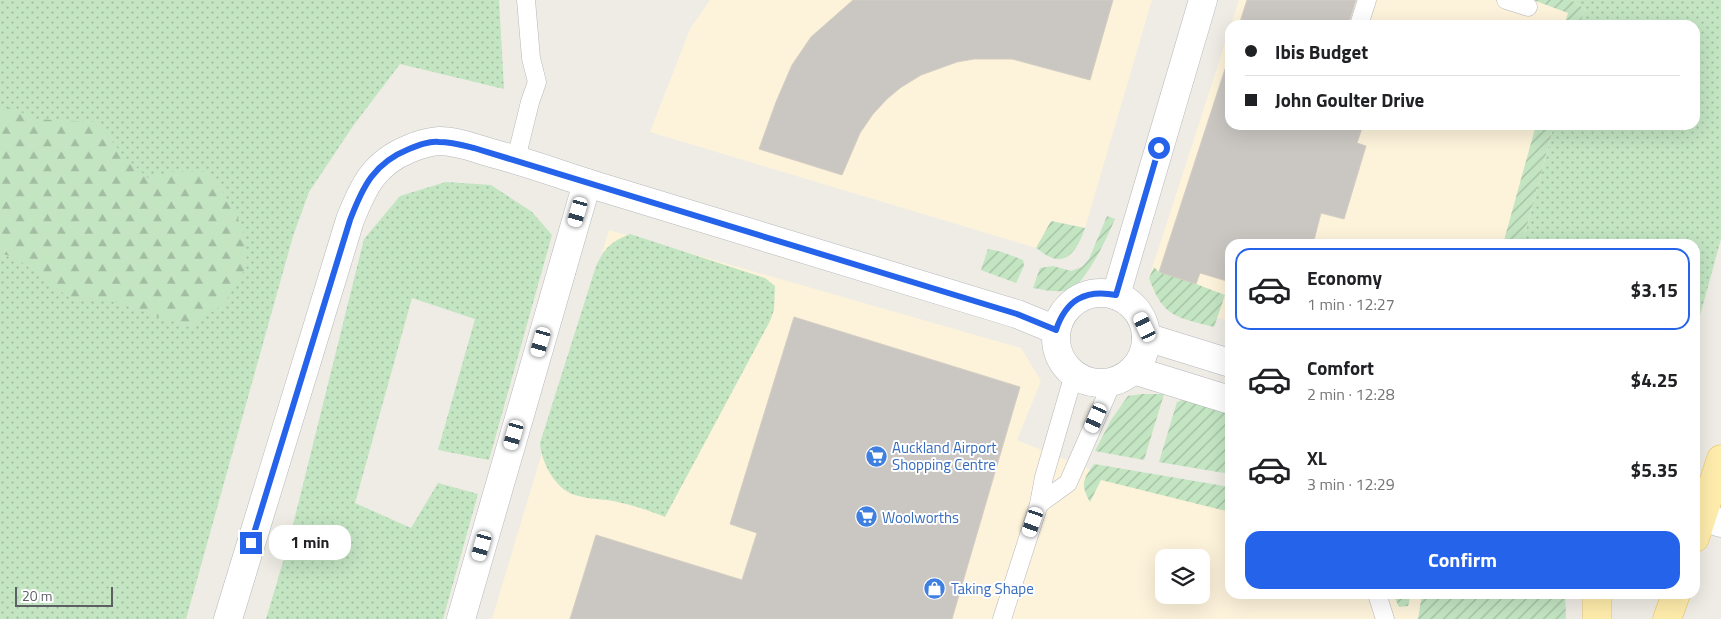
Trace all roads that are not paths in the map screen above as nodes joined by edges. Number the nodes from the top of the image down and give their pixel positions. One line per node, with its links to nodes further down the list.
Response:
1 (526, 0): 7 (lane)
2 (1203, 0): 9 (street)
3 (1367, 0): 6 (lane)
4 (1506, 0): 5 (lane)
5 (1528, 6)
6 (1361, 20)
7 (516, 160): 8 (street); 23 (street)
8 (587, 183): 10 (street); 24 (street)
9 (1116, 295): 10 (street); 11 (street)
10 (1056, 330): 13 (street)
11 (1146, 337): 12 (street); 14 (street)
12 (1225, 361)
13 (1074, 374): 14 (street); 17 (lane)
14 (1123, 376): 15 (street); 17 (lane)
15 (1225, 399)
16 (1721, 459): 18 (main road)
17 (1039, 504): 25 (lane)
18 (1702, 522)
19 (1379, 599): 22 (lane)
20 (1597, 599): 26 (main road)
21 (1674, 599): 27 (main road)
22 (1387, 618)
23 (228, 619)
24 (461, 619)
25 (1002, 619)
26 (1597, 619)
27 (1667, 619)

